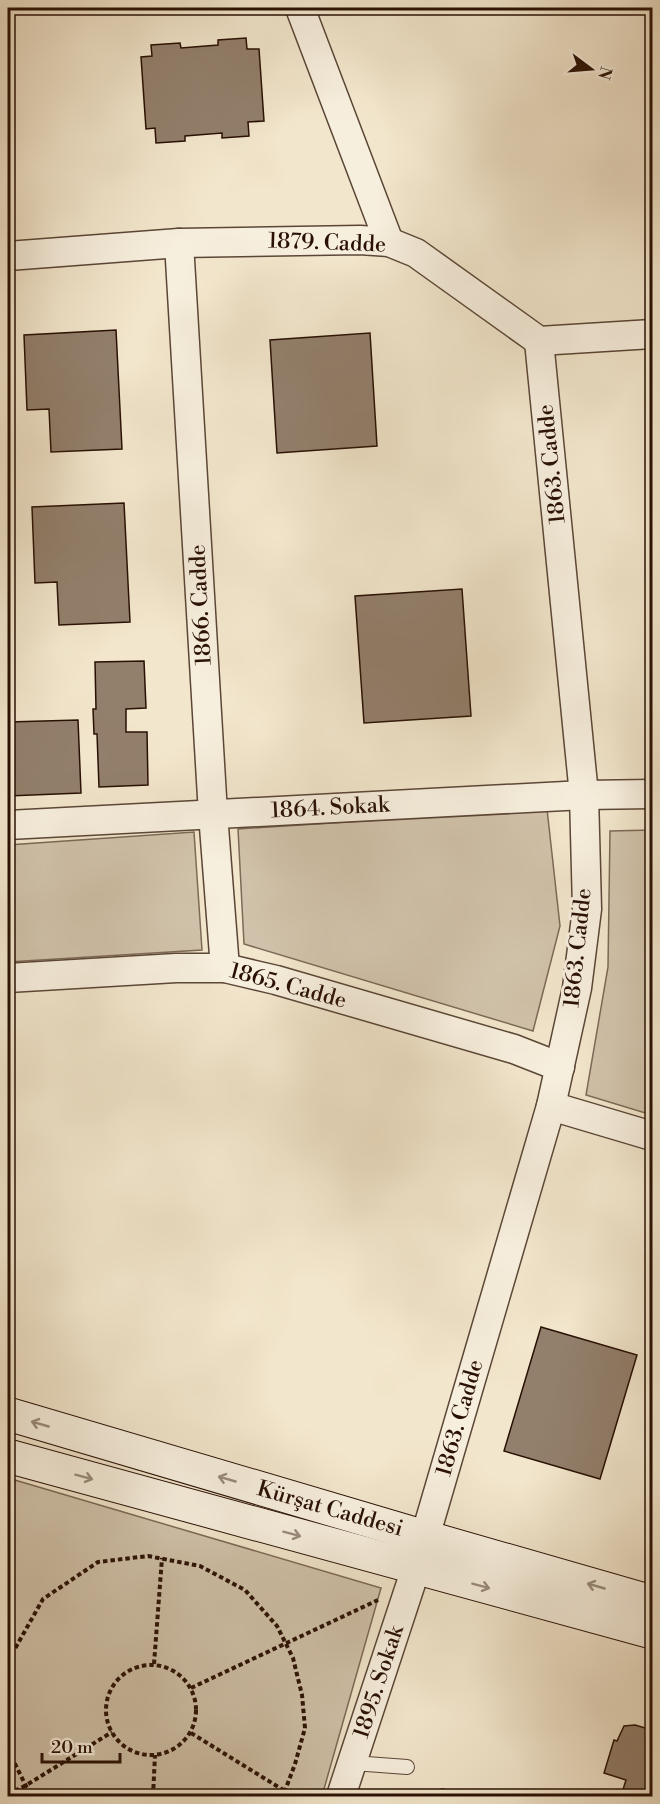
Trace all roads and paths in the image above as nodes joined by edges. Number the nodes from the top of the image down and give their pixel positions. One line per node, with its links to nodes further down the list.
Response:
1 (300, 8): 2 (street)
2 (389, 242): 3 (street, 1879. Cadde); 6 (street, 1879. Cadde)
3 (179, 243): 4 (street, 1879. Cadde); 9 (street, 1866. Cadde)
4 (8, 256)
5 (652, 334): 6 (street)
6 (539, 341): 8 (street, 1863. Cadde)
7 (652, 794): 8 (street, 1864. Sokak)
8 (584, 795): 9 (street, 1864. Sokak); 13 (street, 1863. Cadde)
9 (213, 814): 10 (street, 1864. Sokak); 11 (street, 1866. Cadde)
10 (8, 825)
11 (225, 968): 12 (street, 1865. Cadde); 13 (street, 1865. Cadde)
12 (8, 978)
13 (560, 1067): 14 (street, 1863. Cadde)
14 (551, 1106): 15 (street); 18 (street, 1863. Cadde)
15 (652, 1136)
16 (8, 1414): 18 (street, Kürşat Caddesi, one-way to 16)
17 (8, 1456): 20 (street, Kürşat Caddesi, one-way to 20)
18 (425, 1537): 21 (street, Kürşat Caddesi, one-way to 18)
19 (162, 1558): 23 (path); 24 (path); 25 (path)
20 (414, 1576): 22 (street, Kürşat Caddesi, one-way to 22); 23 (path); 31 (street, 1895. Sokak)
21 (652, 1602)
22 (652, 1632)
23 (285, 1642): 26 (path); 35 (path)
24 (8, 1661)
25 (154, 1664): 26 (path); 27 (path)
26 (192, 1688): 28 (path)
27 (112, 1732): 30 (path); 33 (path)
28 (190, 1732): 30 (path); 35 (path)
29 (8, 1750): 33 (path)
30 (154, 1755): 37 (path)
31 (352, 1763): 32 (lane); 39 (street, 1895. Sokak)
32 (407, 1767)
33 (26, 1786): 34 (path); 36 (path)
34 (8, 1794)
35 (284, 1795): 38 (path)
36 (31, 1797)
37 (153, 1797)
38 (293, 1797)
39 (342, 1797)

